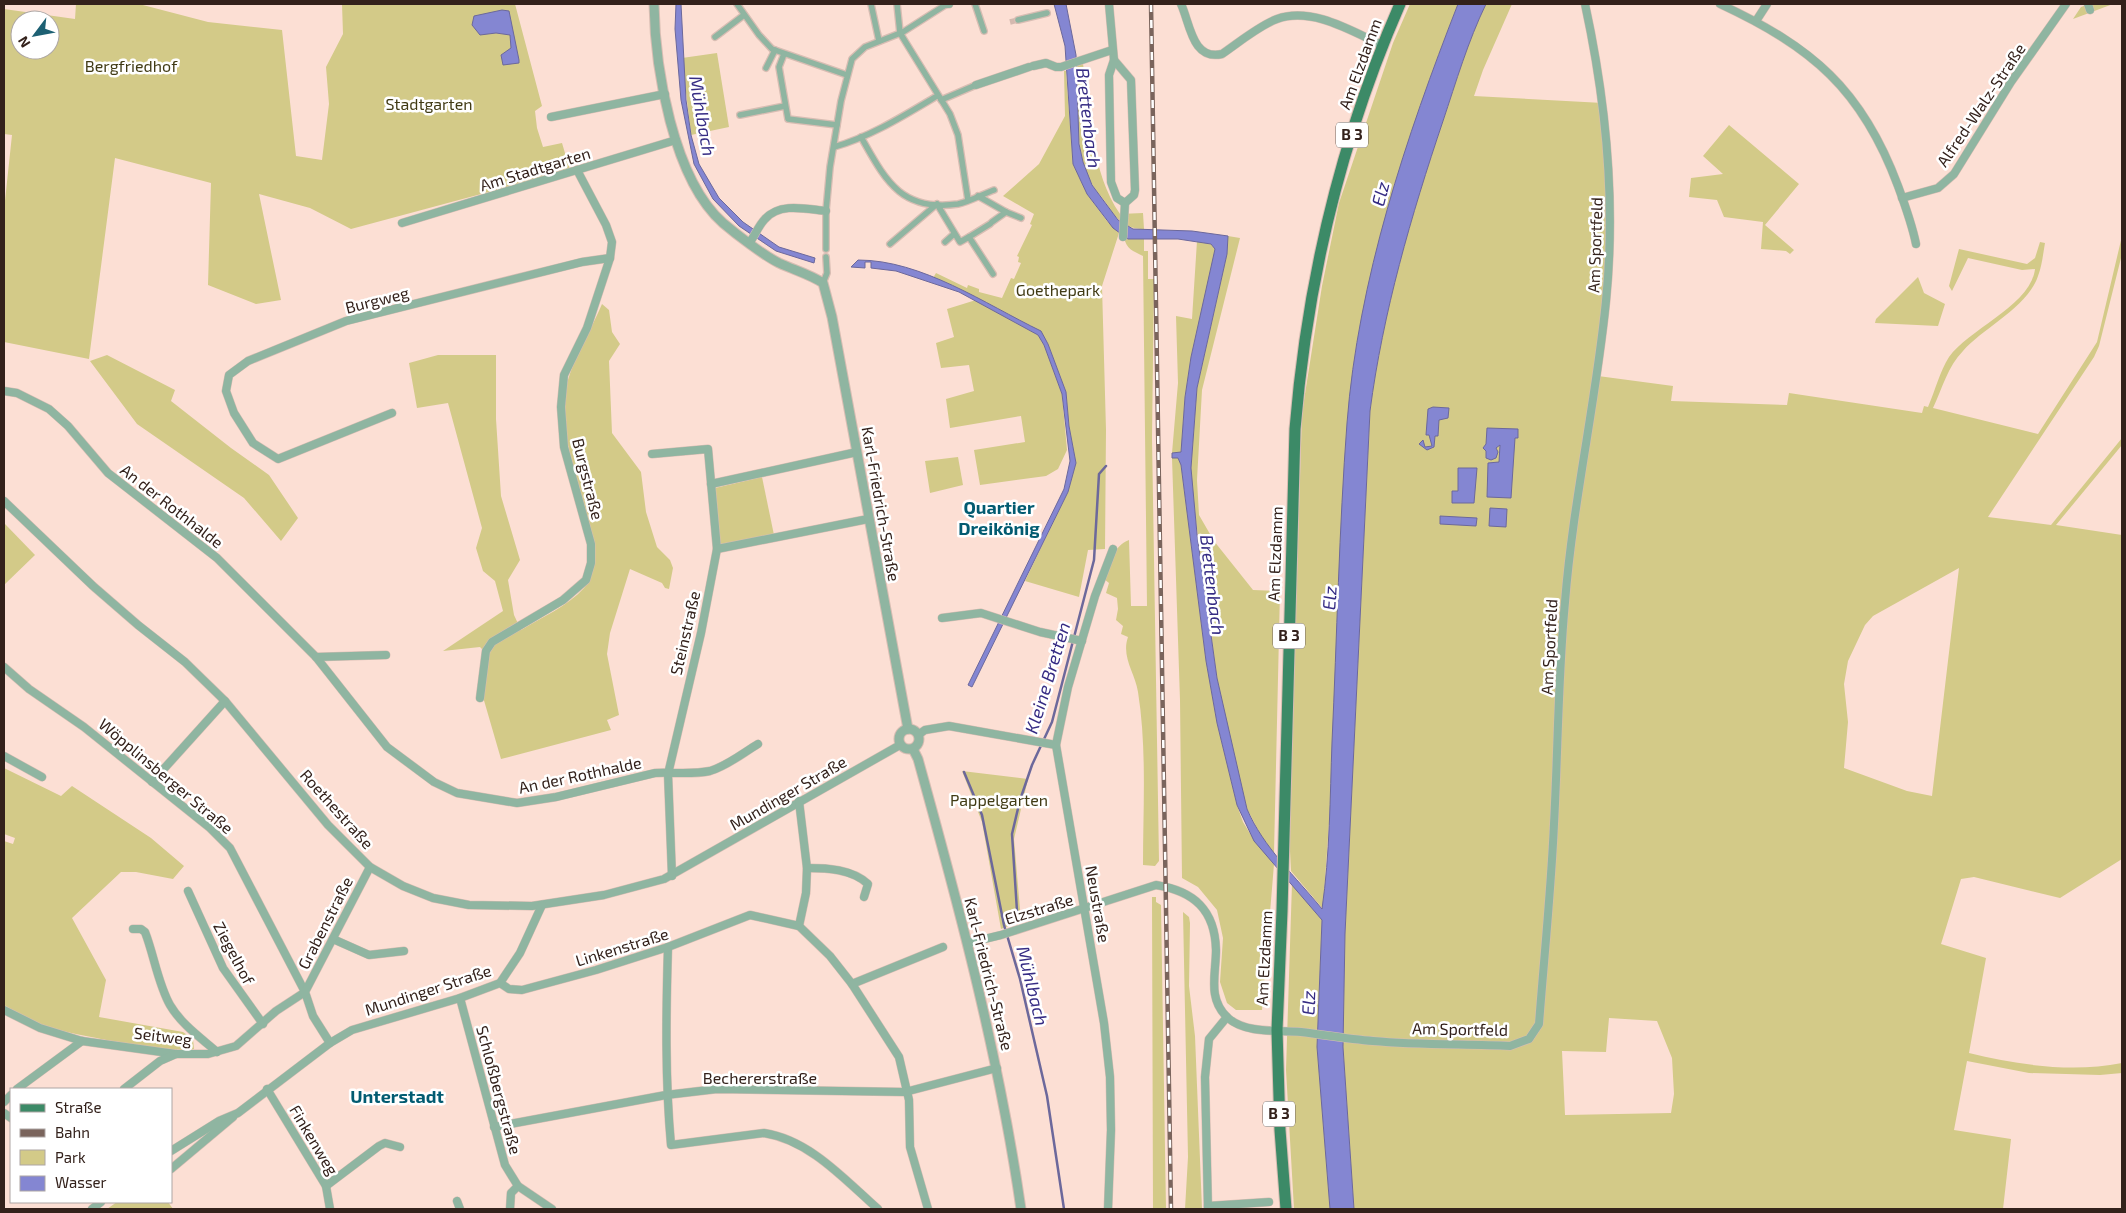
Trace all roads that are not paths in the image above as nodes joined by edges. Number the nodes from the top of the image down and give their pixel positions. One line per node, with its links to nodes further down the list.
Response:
1 (654, 4): 32 (street)
2 (737, 4): 15 (street)
3 (871, 4): 21 (street)
4 (897, 4): 19 (street)
5 (948, 4): 19 (street)
6 (975, 4): 18 (street)
7 (1109, 4): 24 (street)
8 (1181, 4): 22 (street)
9 (1400, 4): 22 (main road, Am Elzdamm / B 3)
10 (1585, 4): 113 (street, Am Sportfeld)
11 (1720, 4): 17 (street)
12 (1767, 4): 17 (street)
13 (2066, 4): 44 (street, Alfred-Walz-Straße)
14 (1046, 13): 16 (street)
15 (744, 15): 20 (street); 23 (street)
16 (1018, 20)
17 (1756, 21): 44 (street)
18 (984, 31)
19 (900, 33): 21 (street); 33 (street)
20 (715, 37)
21 (879, 41): 29 (street)
22 (1384, 46): 113 (main road, Am Elzdamm / B 3)
23 (776, 50): 25 (street); 27 (street)
24 (1112, 50): 26 (street); 31 (street)
25 (784, 54): 29 (street); 34 (street)
26 (1114, 60): 28 (street); 30 (street)
27 (766, 68)
28 (1123, 73): 30 (street); 46 (street)
29 (847, 75): 37 (street)
30 (1109, 75): 46 (street)
31 (976, 85): 33 (street)
32 (665, 94): 36 (street); 39 (street)
33 (939, 98): 38 (street); 45 (street)
34 (785, 106): 35 (street); 37 (street)
35 (740, 115)
36 (551, 117)
37 (837, 125): 40 (street)
38 (861, 137): 40 (street); 47 (street)
39 (676, 140): 41 (street, Am Stadtgarten); 54 (street)
40 (834, 146): 49 (street)
41 (577, 170): 52 (street, Am Stadtgarten); 62 (street, Burgstraße)
42 (994, 190): 43 (street)
43 (978, 196): 45 (street); 50 (street)
44 (1902, 198): 59 (street)
45 (968, 200): 47 (street); 48 (street)
46 (1125, 203): 56 (street)
47 (937, 204): 53 (street); 58 (street)
48 (977, 204)
49 (826, 211): 54 (street); 60 (street)
50 (1006, 212): 51 (street); 55 (street)
51 (1021, 218)
52 (402, 223)
53 (954, 234): 55 (street); 57 (street)
54 (753, 237): 64 (street)
55 (969, 237): 63 (street)
56 (1123, 237)
57 (945, 242)
58 (890, 244)
59 (1916, 244)
60 (826, 250)
61 (826, 257): 64 (street)
62 (610, 258): 66 (street, Burgweg); 79 (street, Burgstraße)
63 (993, 274)
64 (823, 283): 67 (street, Karl-Friedrich-Straße)
65 (4, 391): 77 (street, An der Rothhalde)
66 (392, 414)
67 (857, 452): 69 (street); 71 (street, Karl-Friedrich-Straße)
68 (652, 454): 69 (street, Steinstraße)
69 (711, 484): 72 (street, Steinstraße)
70 (4, 501): 80 (street, Roethestraße)
71 (868, 520): 72 (street); 81 (street, Karl-Friedrich-Straße)
72 (718, 549): 88 (street, Steinstraße)
73 (1113, 549): 75 (street)
74 (942, 618): 75 (street)
75 (1082, 641): 85 (street)
76 (386, 655): 77 (street)
77 (316, 657): 88 (street, An der Rothhalde)
78 (4, 667): 90 (street, Wöpplinsberger Straße)
79 (480, 698)
80 (225, 701): 90 (street); 92 (street, Roethestraße)
81 (908, 730): 82 (street); 84 (street)
82 (918, 735): 85 (street); 86 (street)
83 (758, 744): 88 (street, An der Rothhalde)
84 (900, 745): 86 (street); 91 (street, Mundinger Straße)
85 (1054, 745): 98 (street, Neustraße)
86 (913, 749): 102 (street, Karl-Friedrich-Straße)
87 (4, 756): 89 (street)
88 (668, 774): 94 (street, Steinstraße)
89 (42, 777)
90 (152, 782): 108 (street, Wöpplinsberger Straße)
91 (799, 801): 93 (street); 94 (street, Mundinger Straße)
92 (370, 867): 97 (street, Roethestraße); 101 (street, Grabenstraße)
93 (807, 868): 96 (street); 99 (street)
94 (672, 876): 97 (street, Mundinger Straße)
95 (188, 891): 112 (street, Ziegelhof)
96 (864, 897)
97 (542, 905): 106 (street, Mundinger Straße)
98 (1085, 909): 102 (street, Elzstraße); 111 (street, Elzstraße); 141 (street, Neustraße)
99 (799, 926): 103 (street, Linkenstraße); 107 (street)
100 (133, 929): 116 (street)
101 (333, 939): 105 (street); 108 (street, Grabenstraße)
102 (968, 943): 118 (street, Karl-Friedrich-Straße)
103 (668, 947): 106 (street, Linkenstraße); 123 (street)
104 (943, 947): 107 (street)
105 (404, 951)
106 (500, 983): 109 (street, Mundinger Straße)
107 (852, 984): 122 (street)
108 (305, 992): 112 (street, Seitweg); 115 (street, Wöpplinsberger Straße)
109 (460, 998): 115 (street, Mundinger Straße); 125 (street, Schloßbergstraße)
110 (4, 1010): 114 (street, Seitweg)
111 (1227, 1017): 113 (street); 133 (street)
112 (264, 1024): 116 (street, Seitweg)
113 (1277, 1030): 142 (main road, Am Elzdamm / B 3)
114 (82, 1040): 117 (street, Seitweg); 119 (street)
115 (330, 1043): 121 (street, Mundinger Straße)
116 (217, 1052): 117 (street, Seitweg)
117 (176, 1054): 120 (street)
118 (996, 1068): 122 (street, Bechererstraße); 140 (street, Karl-Friedrich-Straße)
119 (18, 1088)
120 (125, 1088)
121 (267, 1089): 124 (street, Mundinger Straße); 129 (street, Finkenweg)
122 (905, 1092): 123 (street, Bechererstraße); 139 (street)
123 (666, 1095): 125 (street, Bechererstraße); 138 (street)
124 (238, 1113): 127 (street, Mundinger Straße); 128 (street, Mundinger Straße)
125 (494, 1127): 130 (street, Schloßbergstraße)
126 (400, 1147): 129 (street)
127 (172, 1150)
128 (172, 1168)
129 (326, 1186): 134 (street, Finkenweg)
130 (518, 1186): 136 (street); 137 (street, Schloßbergstraße)
131 (457, 1201): 135 (street)
132 (1269, 1202): 133 (street)
133 (1208, 1208)
134 (330, 1209)
135 (460, 1209)
136 (510, 1209)
137 (552, 1209)
138 (878, 1209)
139 (928, 1209)
140 (1021, 1209)
141 (1108, 1209)
142 (1286, 1209)

